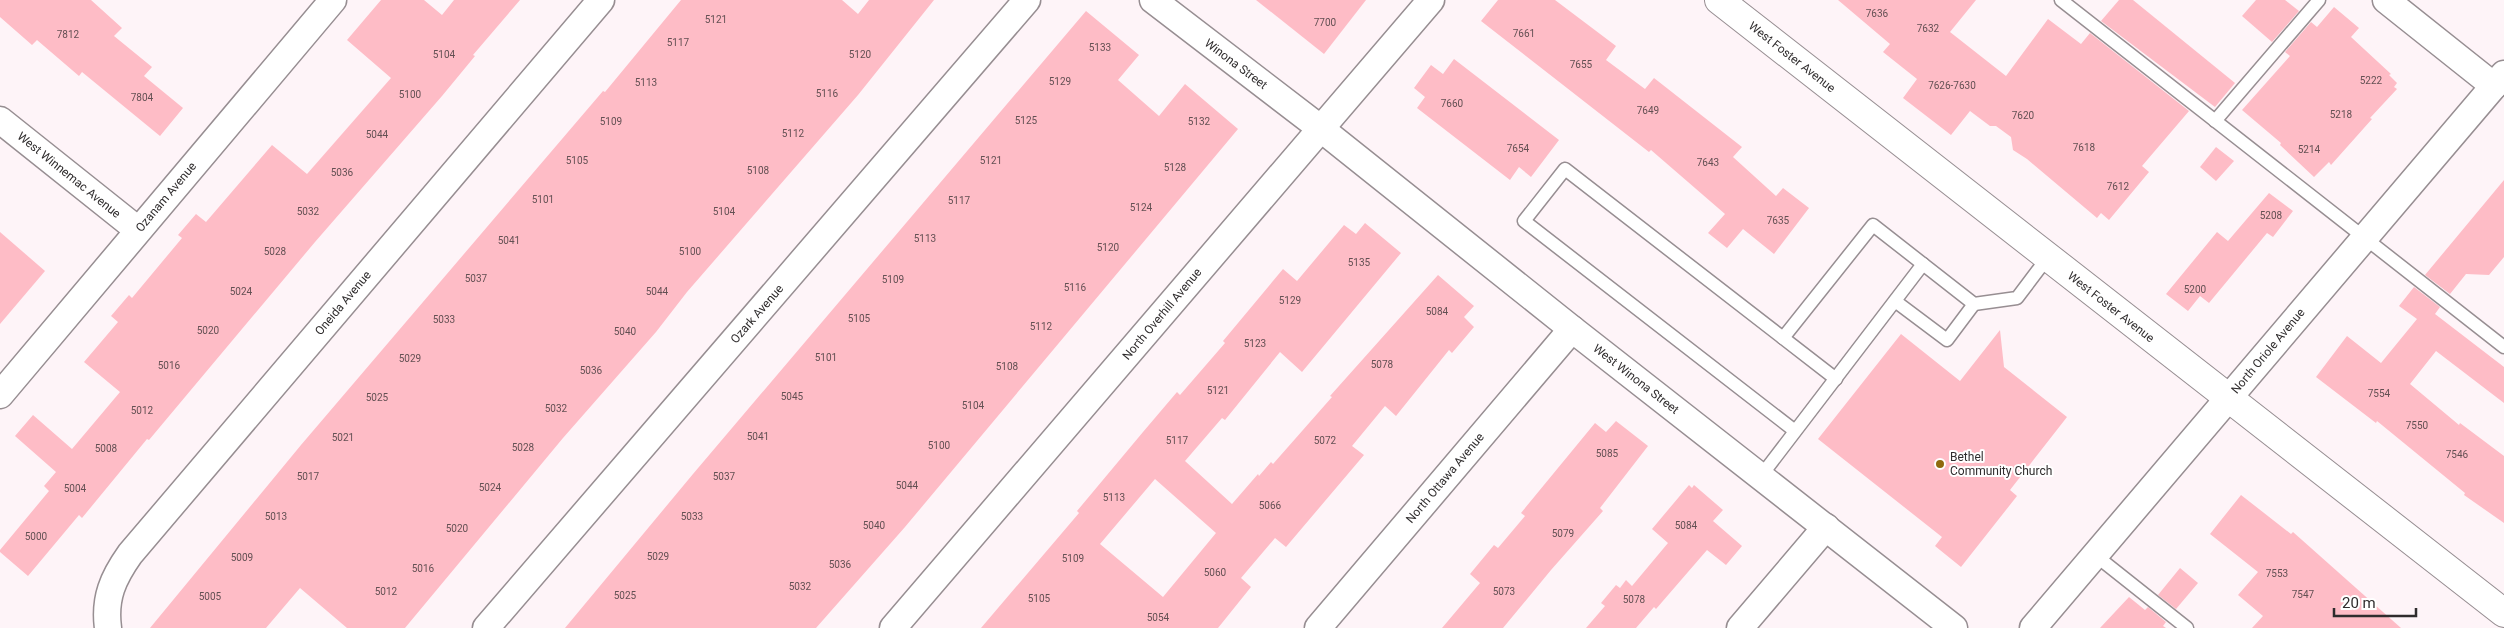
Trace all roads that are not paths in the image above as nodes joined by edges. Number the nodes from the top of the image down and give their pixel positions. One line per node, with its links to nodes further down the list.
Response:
1 (333, 0): 14 (street, Ozanam Avenue)
2 (601, 0): 31 (street, Oneida Avenue)
3 (1027, 0): 32 (street, Ozark Avenue)
4 (1153, 0): 13 (street, Winona Street)
5 (1431, 0): 13 (street, North Overhill Avenue)
6 (1719, 0): 16 (street, West Foster Avenue)
7 (2061, 0): 12 (lane)
8 (2319, 0): 12 (lane)
9 (2386, 0): 10 (street)
10 (2499, 80): 15 (street, North Oriole Avenue)
11 (0, 120): 14 (street, West Winnemac Avenue)
12 (2216, 121): 15 (lane)
13 (1320, 128): 20 (street, West Winona Street); 33 (street, North Overhill Avenue)
14 (138, 230): 24 (street, Ozanam Avenue)
15 (2365, 237): 22 (lane); 25 (street, North Oriole Avenue)
16 (2048, 257): 19 (lane); 25 (street, West Foster Avenue)
17 (1923, 264): 18 (lane); 19 (lane); 21 (lane)
18 (1895, 300): 19 (lane); 23 (lane)
19 (1974, 304)
20 (1572, 329): 27 (street, West Winona Street); 34 (street, North Ottawa Avenue)
21 (1782, 338): 23 (lane); 26 (lane)
22 (2504, 347)
23 (1836, 379): 26 (lane)
24 (0, 395)
25 (2229, 398): 29 (street, North Oriole Avenue); 30 (street, West Foster Avenue)
26 (1795, 431): 27 (lane)
27 (1761, 476): 28 (street, West Winona Street)
28 (1826, 527): 35 (street); 36 (street, West Winona Street)
29 (2095, 555): 37 (street, North Oriole Avenue); 38 (lane)
30 (2504, 613)
31 (107, 622)
32 (486, 628)
33 (893, 628)
34 (1318, 628)
35 (1740, 628)
36 (1954, 628)
37 (2033, 628)
38 (2187, 628)

